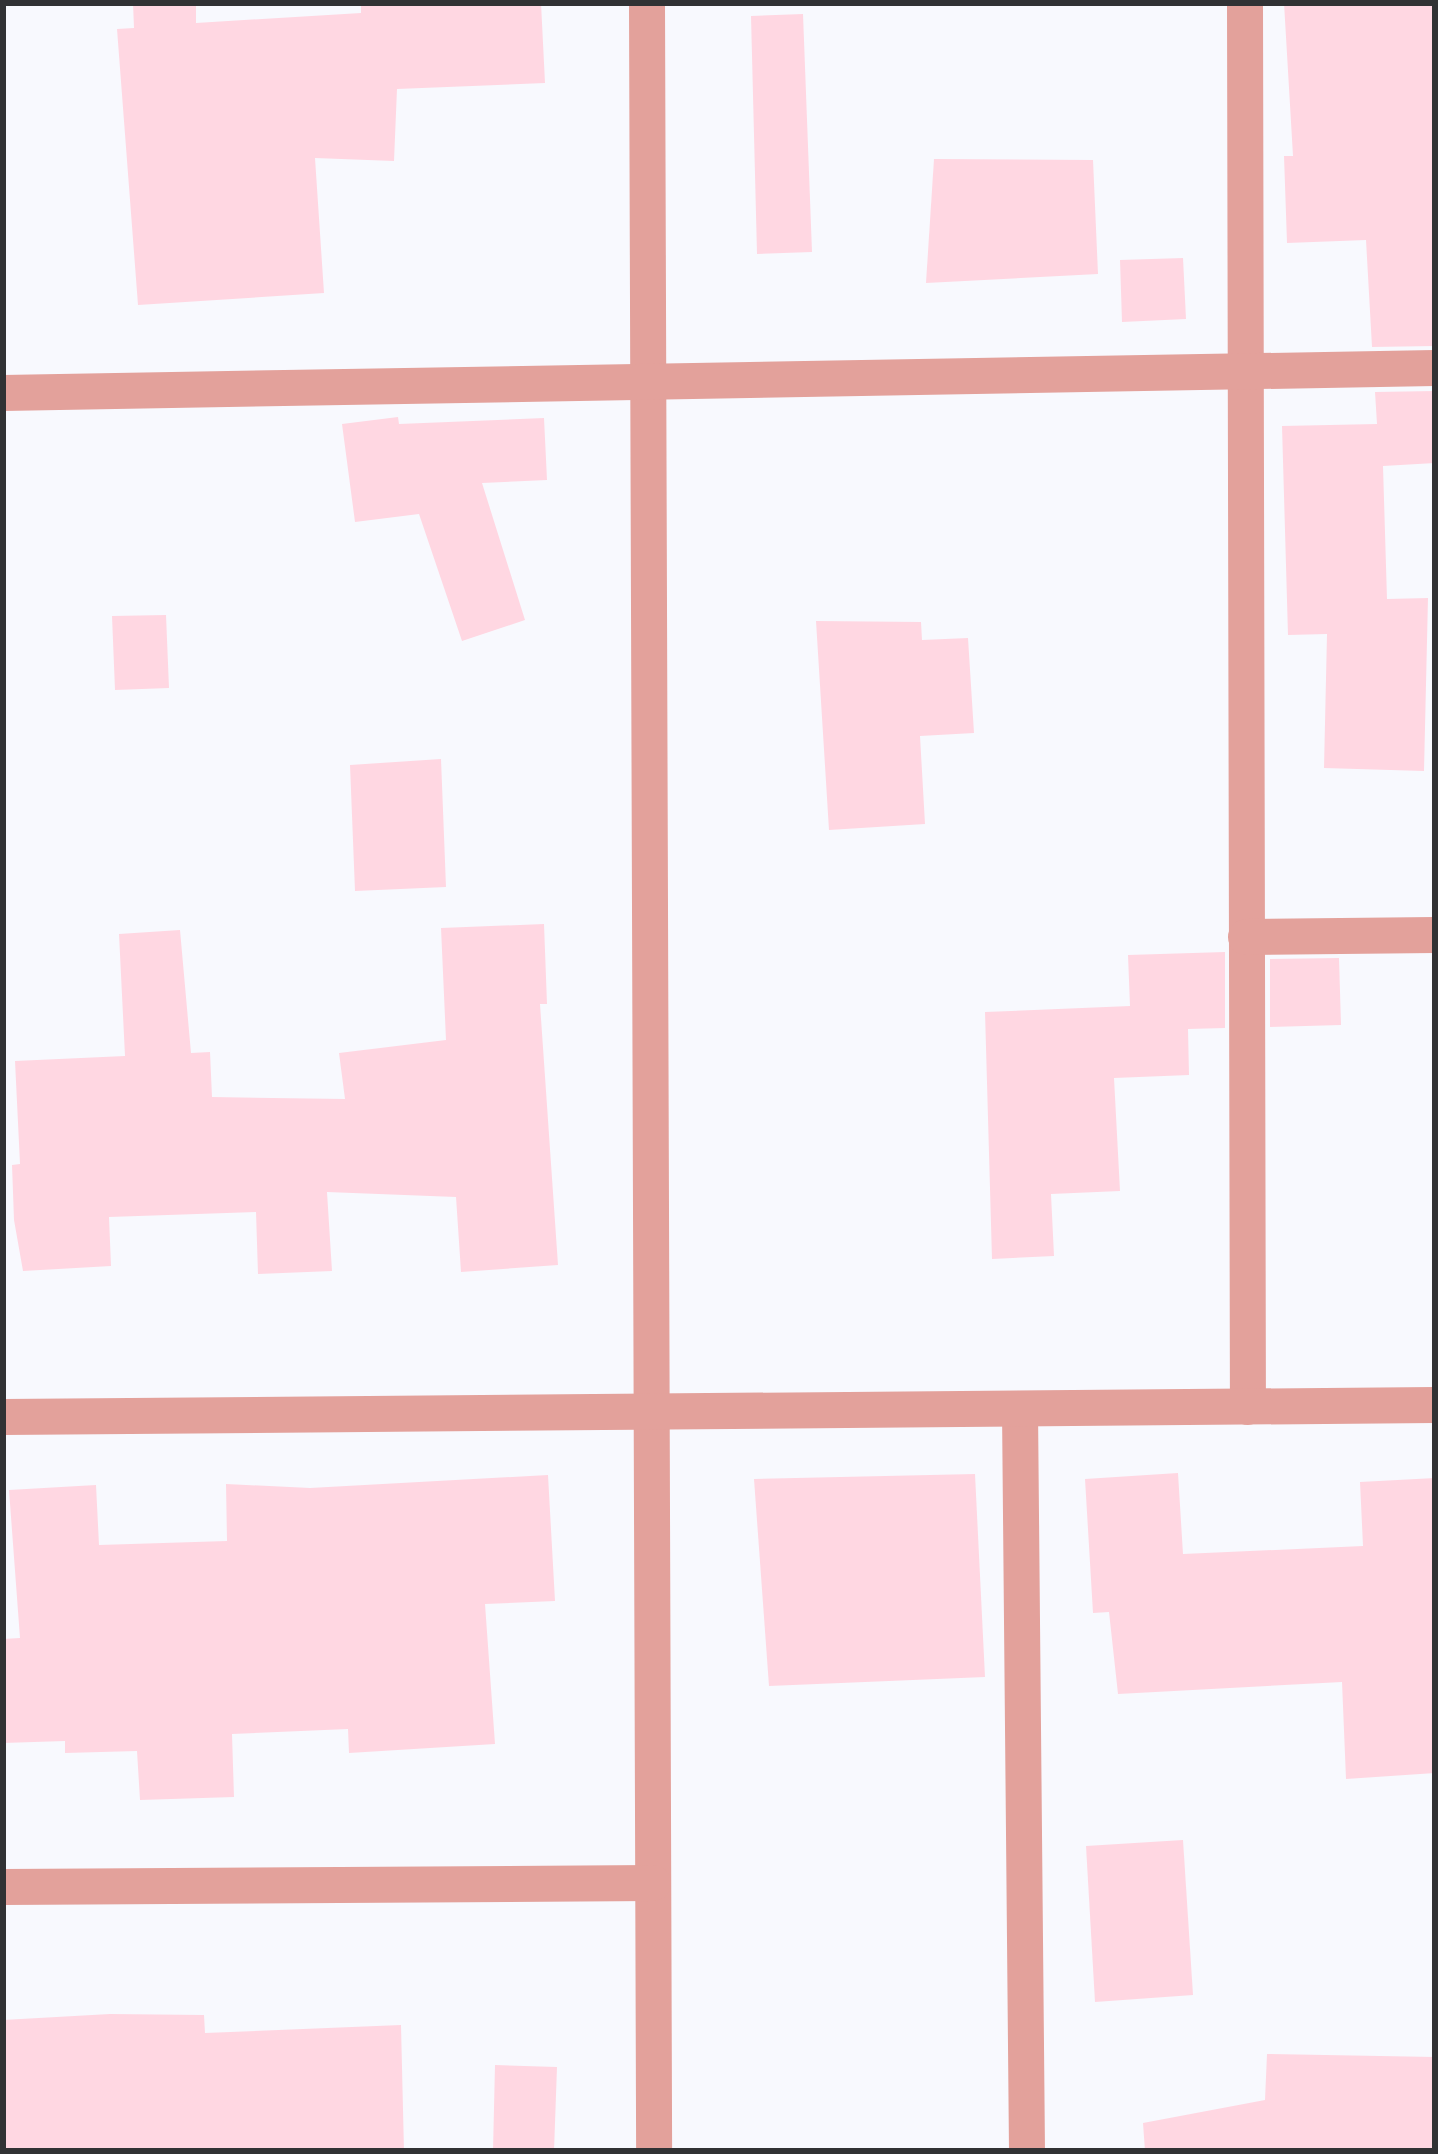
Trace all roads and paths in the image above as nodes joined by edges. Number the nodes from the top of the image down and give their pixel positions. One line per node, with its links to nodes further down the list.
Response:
1 (647, 3): 5 (street)
2 (1245, 3): 4 (street)
3 (1435, 368): 4 (street)
4 (1247, 371): 5 (street); 8 (street)
5 (650, 382): 6 (street); 12 (street)
6 (3, 392)
7 (1435, 934): 8 (street)
8 (1246, 937): 10 (street)
9 (1435, 1405): 10 (street)
10 (1248, 1407): 11 (street)
11 (1020, 1408): 12 (street); 17 (street)
12 (650, 1412): 13 (street); 14 (street)
13 (3, 1417)
14 (653, 1883): 15 (street); 16 (street)
15 (3, 1887)
16 (654, 2151)
17 (1027, 2151)

